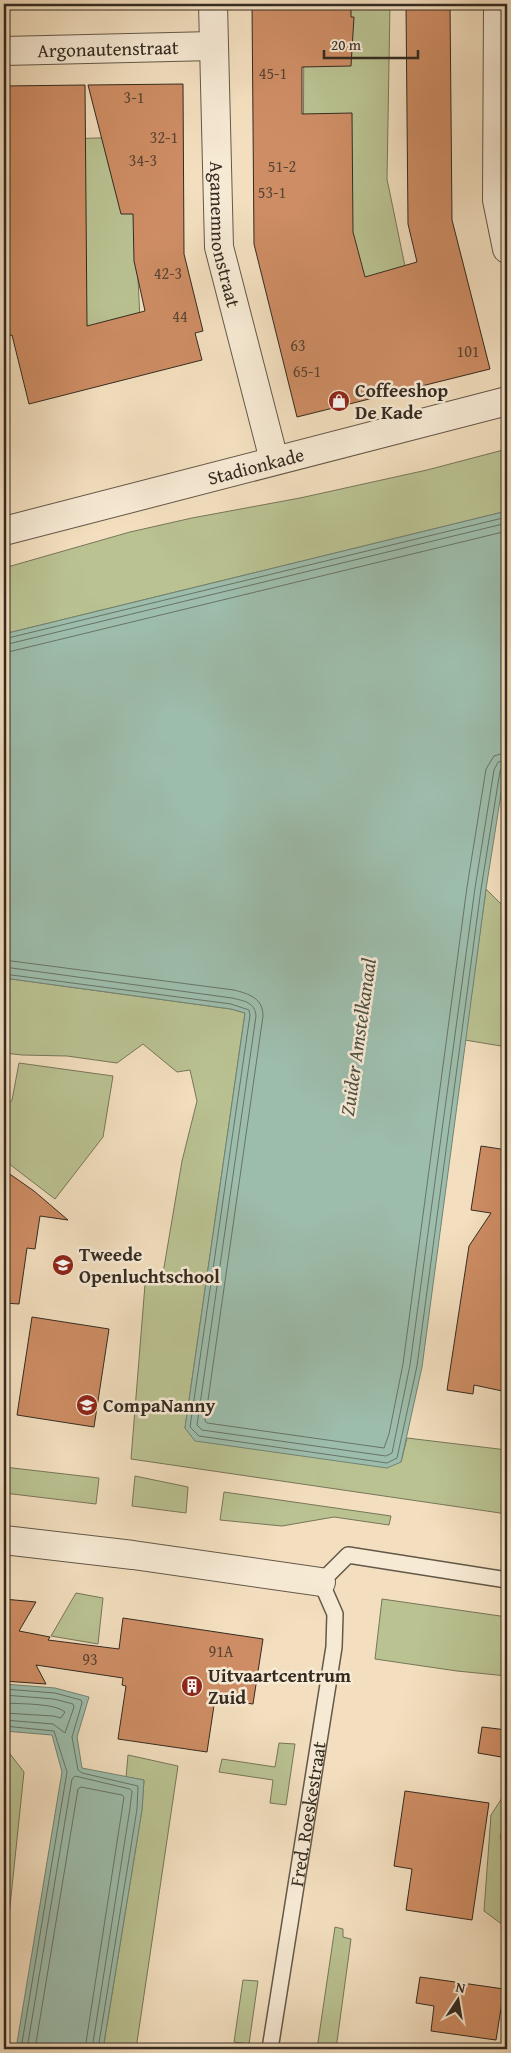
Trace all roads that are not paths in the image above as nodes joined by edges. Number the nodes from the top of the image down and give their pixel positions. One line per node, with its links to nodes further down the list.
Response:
1 (213, 4): 3 (street, Agamemnonstraat)
2 (498, 4): 5 (street)
3 (213, 46): 4 (street, Argonautenstraat); 7 (street, Agamemnonstraat)
4 (4, 51)
5 (507, 249)
6 (507, 401): 7 (street, Stadionkade)
7 (274, 460): 8 (street, Stadionkade)
8 (4, 531)
9 (4, 1540): 11 (street)
10 (507, 1580): 11 (lane)
11 (321, 1582): 12 (lane, Fred. Roeskestraat)
12 (270, 2049)

